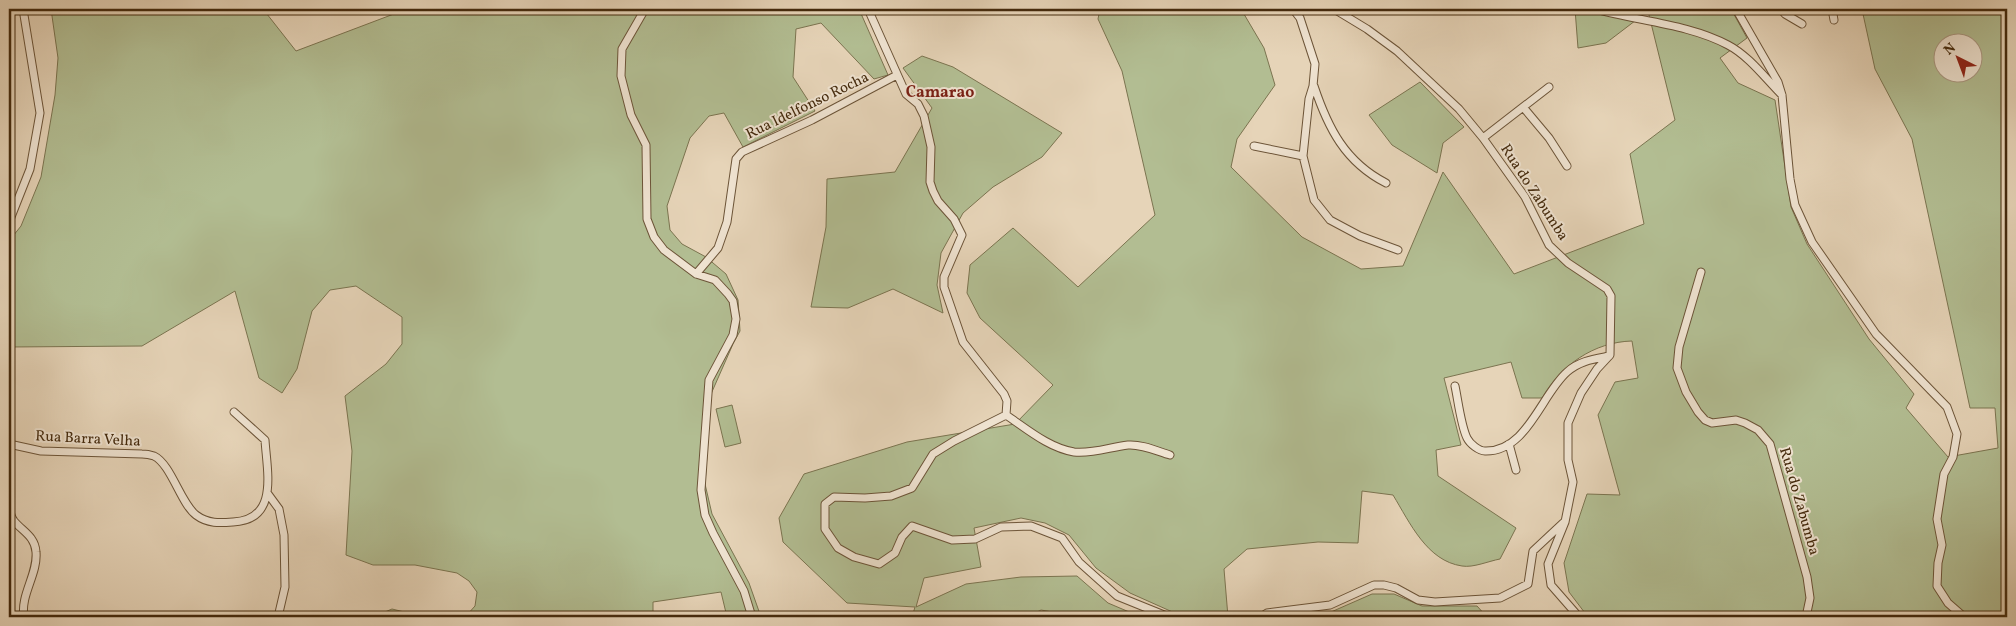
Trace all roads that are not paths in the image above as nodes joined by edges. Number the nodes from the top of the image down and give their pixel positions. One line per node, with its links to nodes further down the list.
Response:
1 (23, 9): 22 (street)
2 (645, 9): 25 (street)
3 (868, 9): 12 (street)
4 (1293, 9): 13 (street)
5 (1334, 9): 17 (street, Rua do Zabumba)
6 (1594, 9): 15 (street)
7 (1736, 9): 15 (street)
8 (1781, 9): 11 (street)
9 (1832, 9): 10 (street)
10 (1834, 20)
11 (1802, 24)
12 (897, 75): 25 (street, Rua Idelfonso Rocha); 29 (street)
13 (1314, 86): 19 (street); 21 (street)
14 (1549, 86): 16 (street)
15 (1782, 95): 44 (street)
16 (1523, 107): 17 (street); 20 (street)
17 (1483, 138): 26 (street, Rua do Zabumba)
18 (1254, 146): 19 (street)
19 (1303, 156): 23 (street)
20 (1567, 166)
21 (1386, 183)
22 (9, 222)
23 (1398, 250)
24 (1701, 272): 43 (street, Rua do Zabumba)
25 (696, 274): 39 (street)
26 (1610, 356): 31 (street); 36 (street)
27 (1455, 386): 31 (street)
28 (234, 412): 34 (street)
29 (1006, 415): 32 (street); 40 (street)
30 (9, 444): 34 (street, Rua Barra Velha)
31 (1509, 444): 33 (street)
32 (1170, 455)
33 (1516, 470)
34 (268, 494): 38 (street)
35 (9, 498): 37 (street)
36 (1565, 522): 41 (street); 42 (street)
37 (24, 617)
38 (278, 617)
39 (752, 617)
40 (1169, 617)
41 (1261, 617)
42 (1579, 617)
43 (1806, 617)
44 (1964, 617)

